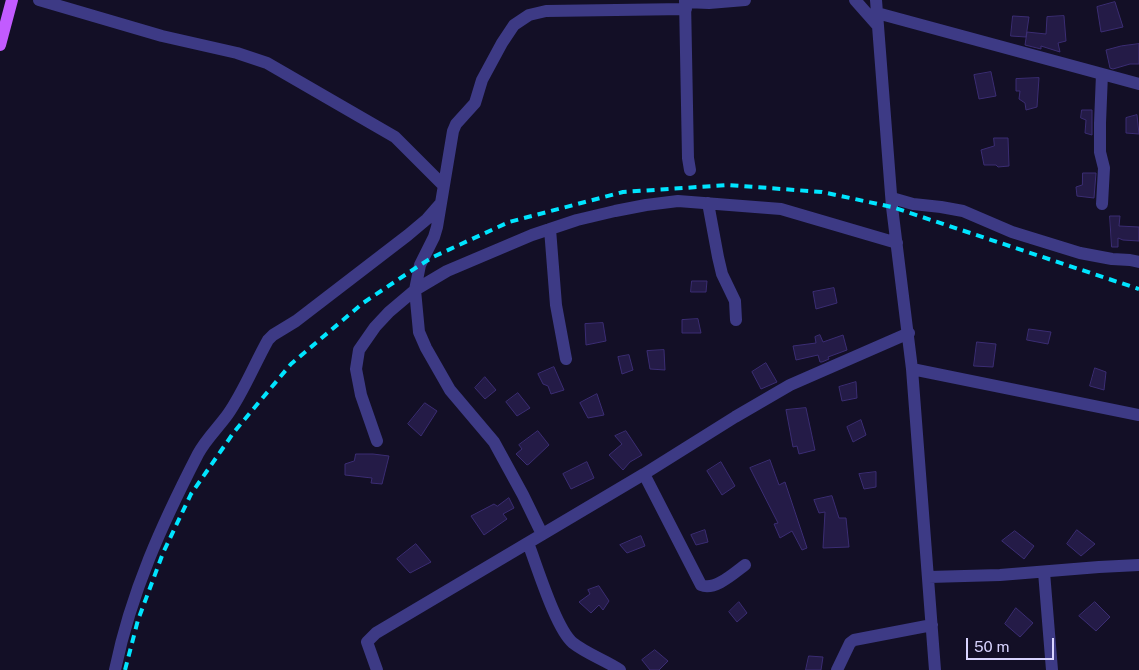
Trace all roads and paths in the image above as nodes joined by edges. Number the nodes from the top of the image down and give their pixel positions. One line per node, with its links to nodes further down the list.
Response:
1 (12, 0): 8 (main road)
2 (39, 0): 12 (street)
3 (744, 0): 5 (street)
4 (855, 0): 7 (street)
5 (685, 4): 11 (street); 12 (street)
6 (876, 6): 7 (street); 9 (street)
7 (878, 26): 13 (street)
8 (0, 45)
9 (1102, 74): 10 (street); 16 (street)
10 (1139, 84)
11 (690, 170)
12 (444, 185): 14 (street)
13 (892, 198): 18 (street); 19 (street)
14 (441, 203): 20 (street); 35 (street)
15 (708, 203): 17 (street); 18 (street); 21 (street)
16 (1102, 204)
17 (550, 229): 20 (street); 23 (street)
18 (897, 243): 22 (street)
19 (1136, 260)
20 (415, 290): 26 (street); 28 (street)
21 (736, 320)
22 (909, 333): 24 (street); 27 (street)
23 (566, 359)
24 (912, 369): 25 (street); 33 (street)
25 (1139, 415)
26 (377, 441)
27 (644, 474): 28 (street); 30 (street)
28 (542, 534): 29 (street)
29 (528, 543): 36 (street); 37 (street)
30 (745, 565)
31 (1139, 565): 32 (street)
32 (1044, 572): 33 (street); 40 (street)
33 (928, 577): 34 (street)
34 (932, 625): 38 (street); 39 (street)
35 (115, 670)
36 (377, 670)
37 (620, 670)
38 (837, 670)
39 (935, 670)
40 (1052, 670)

